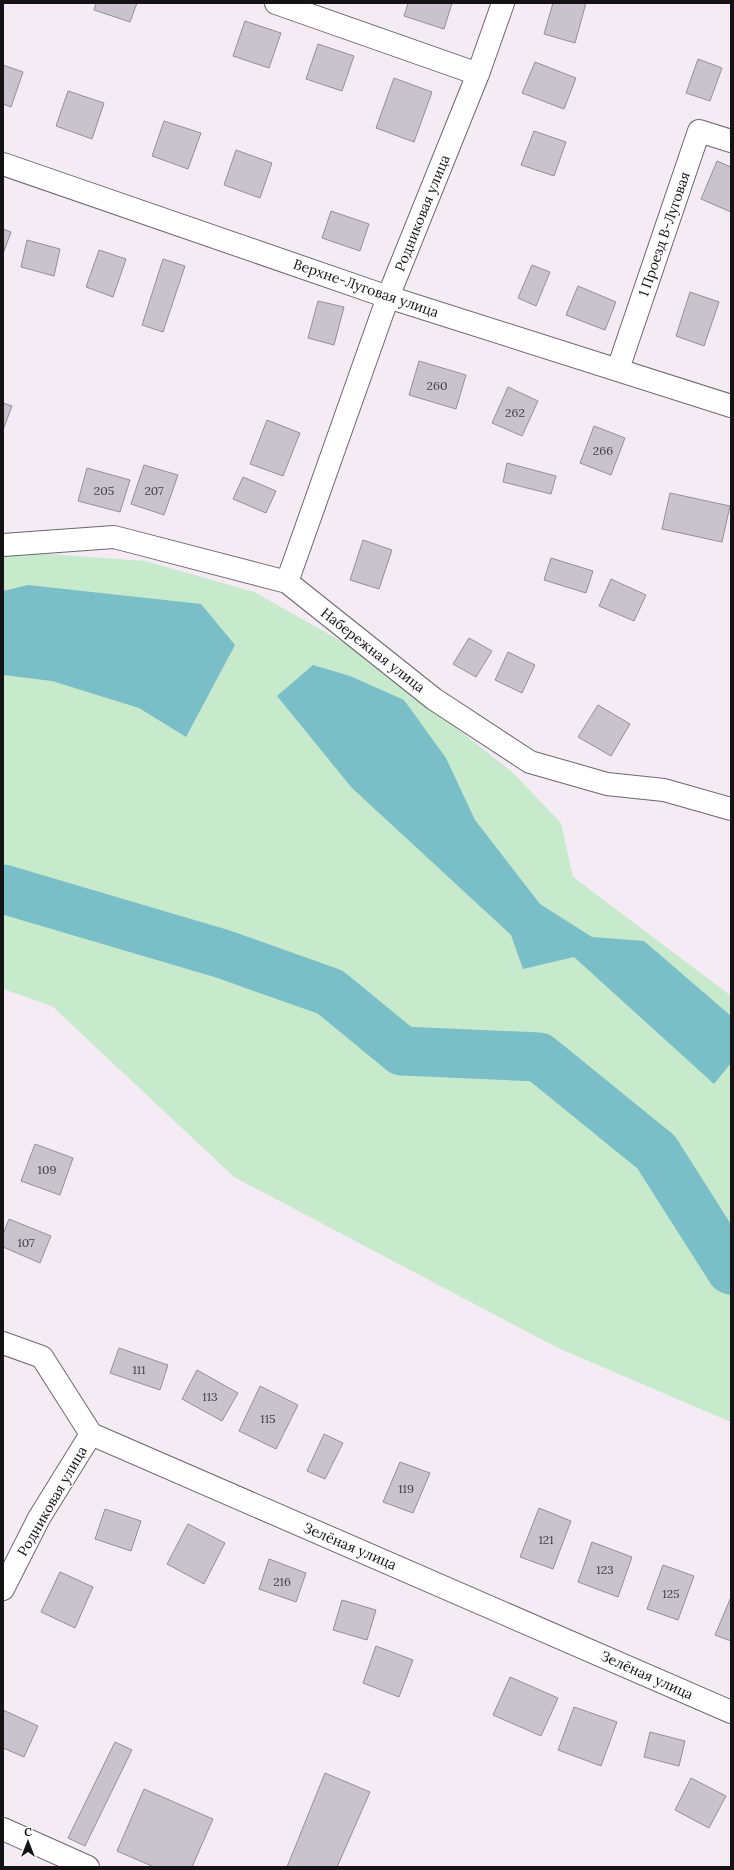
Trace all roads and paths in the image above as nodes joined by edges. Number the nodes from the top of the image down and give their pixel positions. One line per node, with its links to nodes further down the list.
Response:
1 (276, 3): 3 (street)
2 (503, 3): 3 (street, Родниковая улица)
3 (478, 74): 6 (street, Родниковая улица)
4 (731, 141): 7 (street, 1 Проезд В-Луговая)
5 (3, 164): 6 (street, Верхне-Луговая улица)
6 (388, 296): 7 (street, Верхне-Луговая улица); 10 (street, Родниковая улица)
7 (618, 369): 8 (street, Верхне-Луговая улица)
8 (731, 406)
9 (3, 545): 10 (street, Набережная улица)
10 (288, 582): 11 (street, Набережная улица)
11 (731, 809)
12 (3, 1342): 13 (street)
13 (91, 1434): 14 (street, Родниковая улица); 15 (street, Зелёная улица)
14 (3, 1589)
15 (731, 1712)
16 (3, 1829): 17 (street)
17 (88, 1867)

